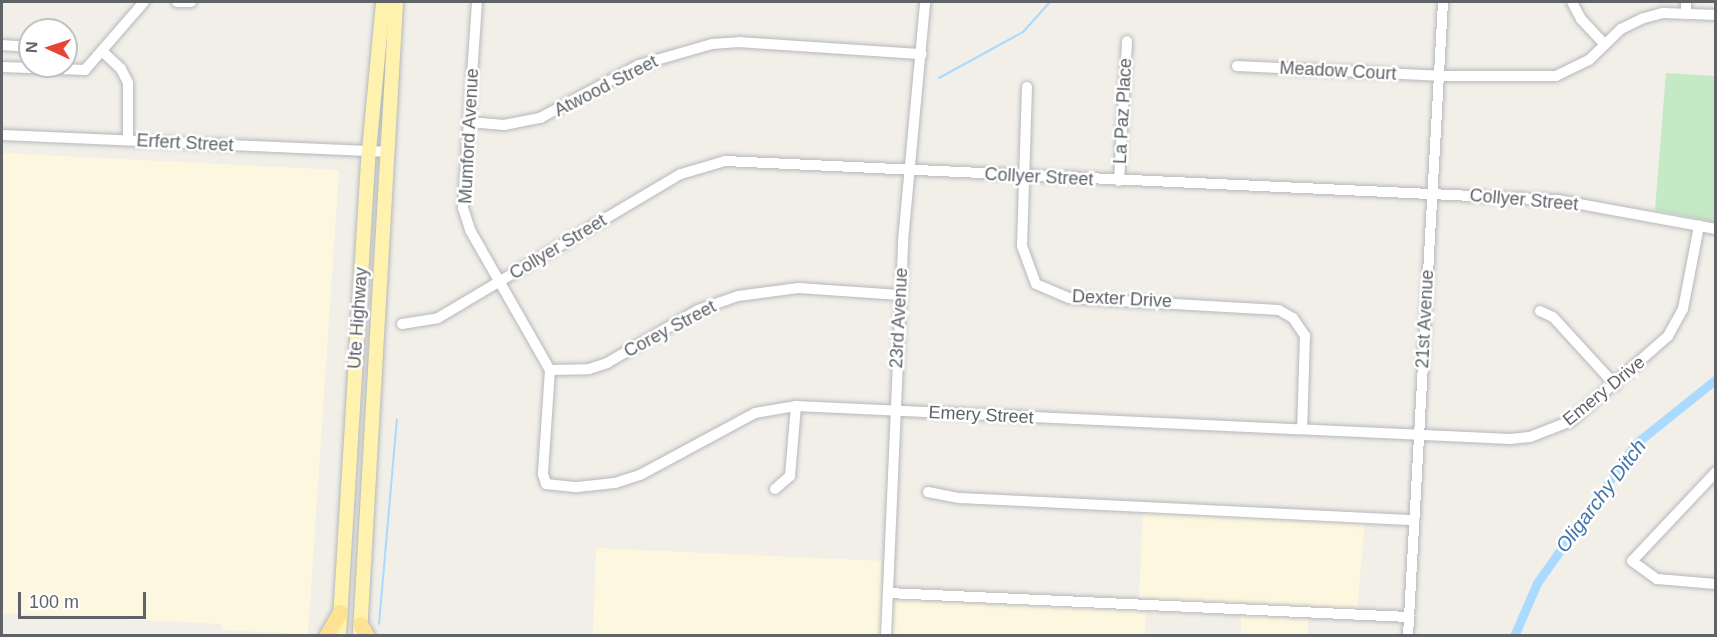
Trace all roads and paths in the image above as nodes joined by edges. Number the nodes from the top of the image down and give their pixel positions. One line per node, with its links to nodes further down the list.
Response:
1 (144, 2): 17 (street)
2 (177, 2): 3 (street)
3 (191, 2)
4 (383, 2): 28 (main road, Ute Highway)
5 (396, 2): 29 (main road, Ute Highway)
6 (477, 2): 25 (street, Mumford Avenue)
7 (1443, 2): 23 (street, 21st Avenue)
8 (1572, 2): 14 (street)
9 (1686, 2): 11 (street)
10 (928, 7): 18 (street, 23rd Avenue)
11 (1686, 14): 12 (street, Meadow Court); 14 (street, Meadow Court)
12 (1716, 15)
13 (1127, 41): 32 (street, La Paz Place)
14 (1604, 44): 23 (street, Meadow Court)
15 (2, 45): 16 (street)
16 (18, 46)
17 (103, 52): 22 (street); 27 (street)
18 (922, 54): 25 (street, Atwood Street); 30 (street, 23rd Avenue)
19 (1237, 66): 23 (street, Meadow Court)
20 (2, 67): 21 (street)
21 (18, 67)
22 (78, 70)
23 (1439, 76): 33 (street, 21st Avenue)
24 (1027, 87): 31 (street, Dexter Drive)
25 (469, 122): 36 (street, Mumford Avenue)
26 (2, 135): 27 (street, Erfert Street)
27 (128, 141): 28 (street, Erfert Street)
28 (369, 151): 29 (street, Erfert Street); 52 (main road, Ute Highway)
29 (386, 152): 54 (main road, Ute Highway)
30 (908, 170): 31 (street, Collyer Street); 36 (street, Collyer Street); 37 (street, 23rd Avenue)
31 (1024, 176): 32 (street, Collyer Street); 44 (street, Dexter Drive)
32 (1119, 181): 33 (street, Collyer Street)
33 (1433, 192): 34 (street, Collyer Street); 45 (street, 21st Avenue)
34 (1699, 226): 35 (street, Collyer Street); 41 (street, Emery Drive)
35 (1716, 229)
36 (500, 281): 39 (street, Collyer Street); 40 (street, Mumford Avenue)
37 (900, 295): 40 (street, Corey Street); 43 (street, 23rd Avenue)
38 (1540, 311): 41 (street)
39 (402, 324)
40 (550, 370): 42 (street, Emery Street)
41 (1615, 385): 45 (street, Emery Drive)
42 (796, 406): 43 (street, Emery Street); 47 (street)
43 (893, 411): 44 (street, Emery Street); 51 (street, 23rd Avenue)
44 (1302, 429): 45 (street, Emery Street)
45 (1419, 435): 49 (street, 21st Avenue)
46 (1716, 472): 50 (street)
47 (775, 489)
48 (928, 492): 49 (street)
49 (1414, 520): 53 (street, 21st Avenue)
50 (1716, 584)
51 (888, 593): 53 (street); 57 (street, 23rd Avenue)
52 (340, 612): 55 (highway); 56 (main road, Ute Highway)
53 (1409, 617): 58 (street, 21st Avenue)
54 (362, 632)
55 (326, 636)
56 (339, 636)
57 (886, 636)
58 (1408, 636)

